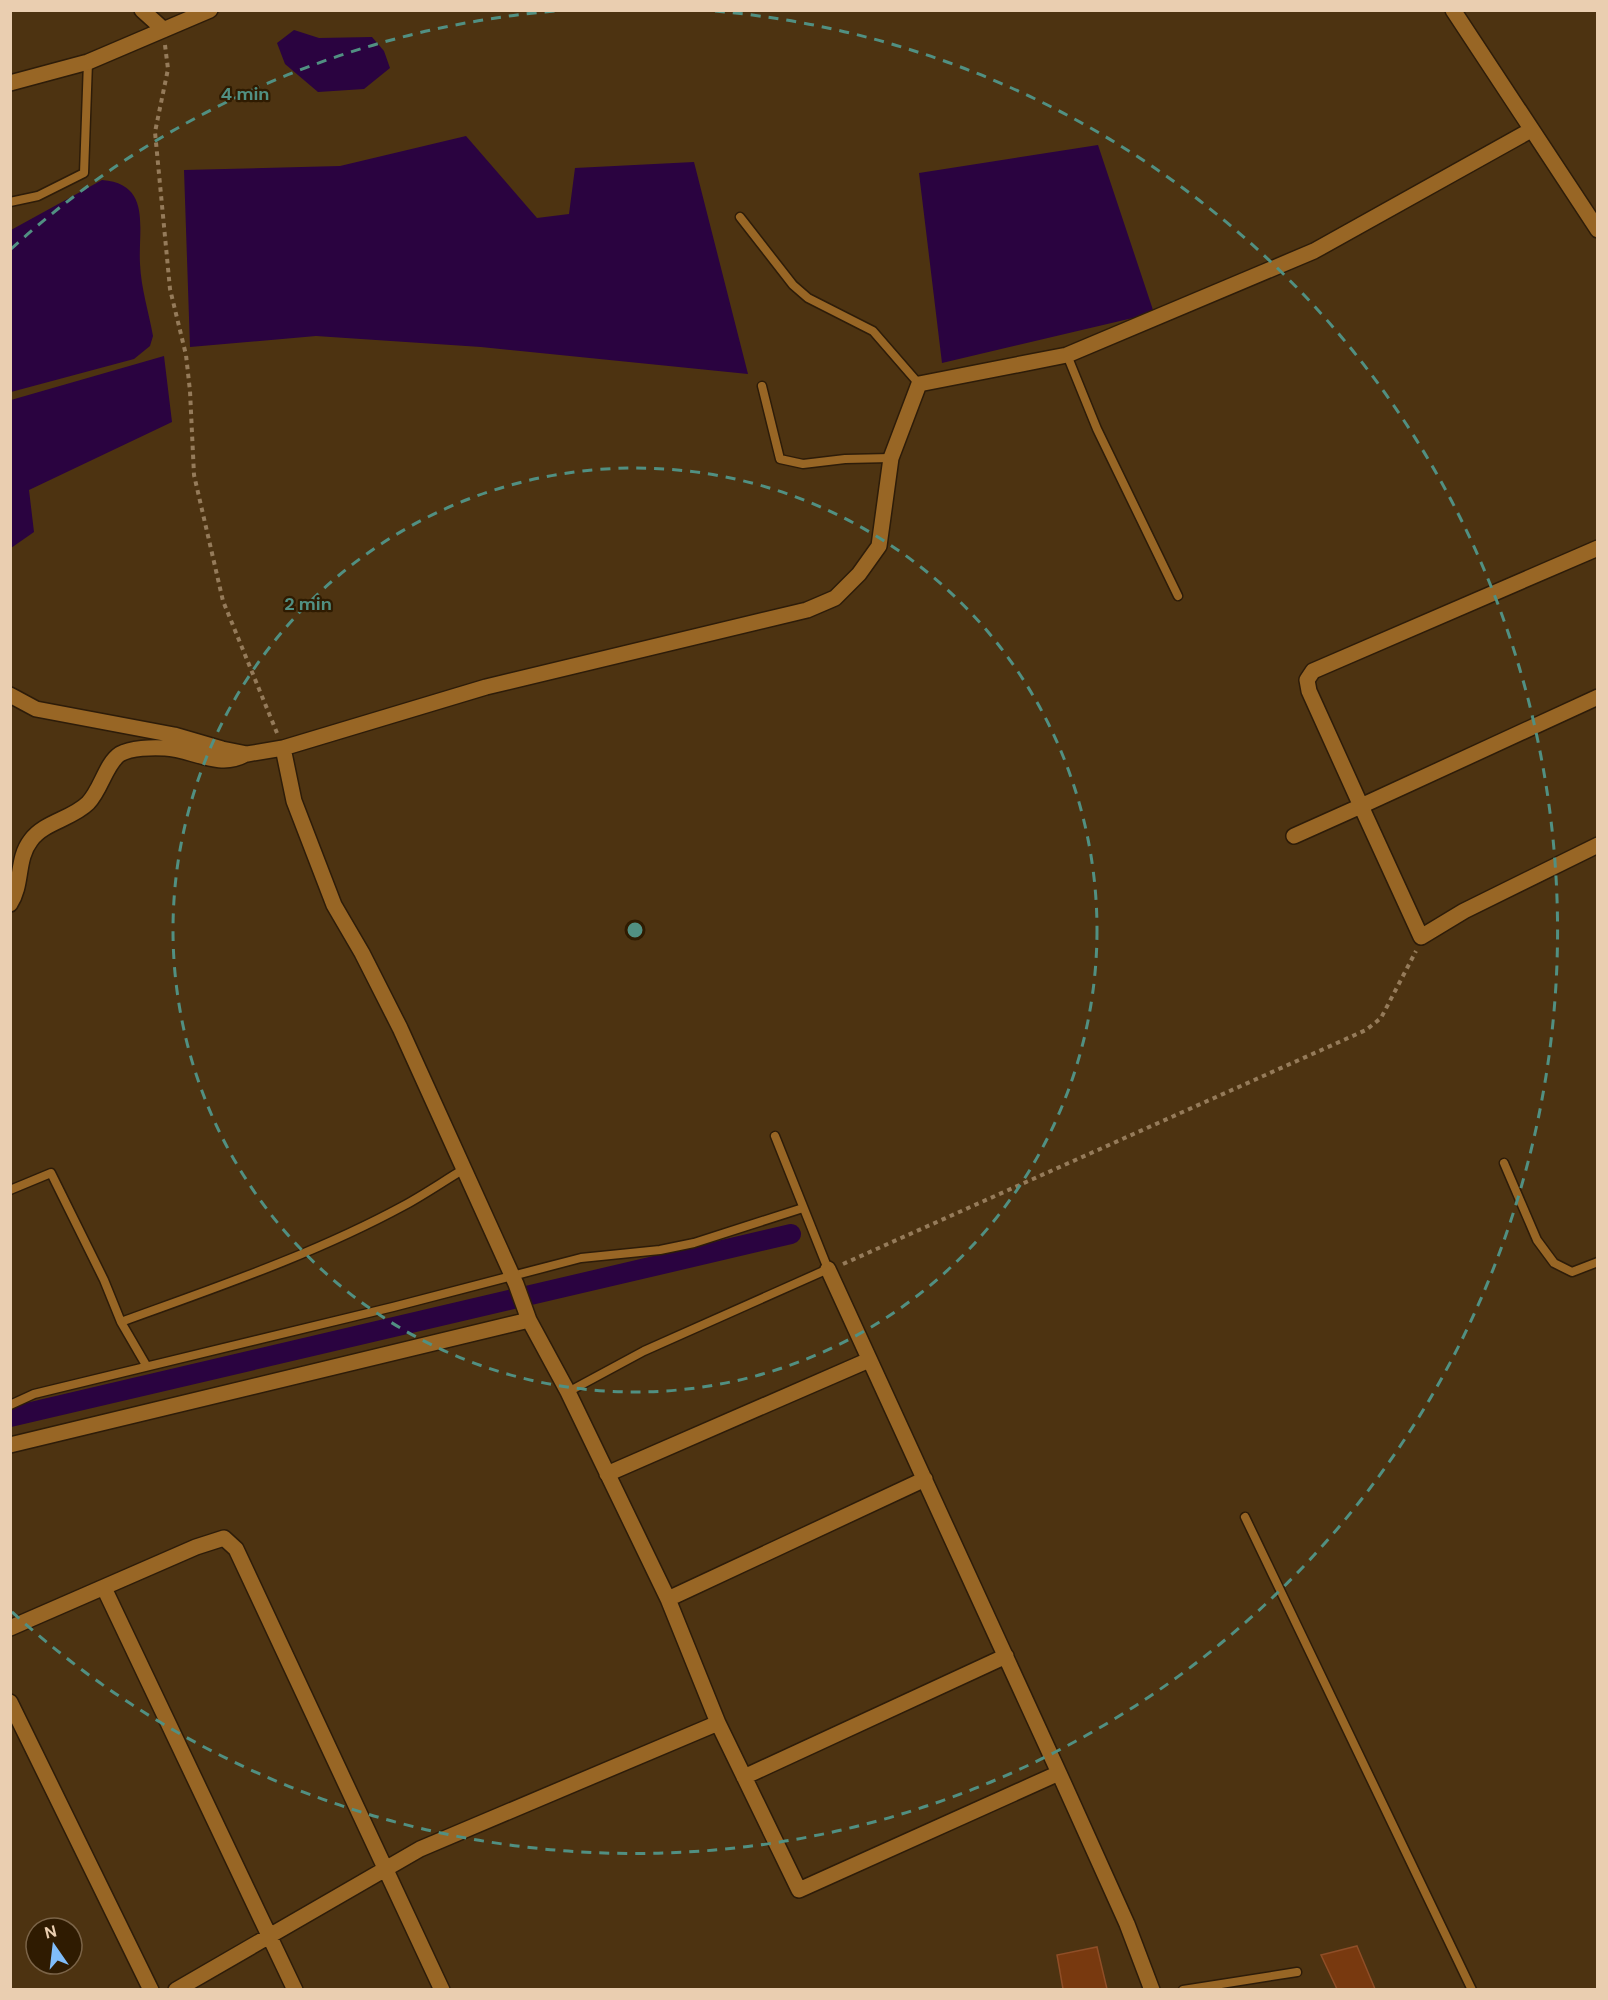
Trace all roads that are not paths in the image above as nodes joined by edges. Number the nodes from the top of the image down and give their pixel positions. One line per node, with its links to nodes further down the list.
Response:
1 (142, 10): 4 (street)
2 (210, 10): 4 (street)
3 (1453, 10): 7 (street)
4 (163, 29): 5 (street)
5 (88, 62): 6 (street); 8 (lane)
6 (10, 83)
7 (1531, 130): 10 (street); 11 (street)
8 (10, 202)
9 (740, 217): 12 (lane)
10 (1598, 230)
11 (1067, 355): 12 (street); 16 (lane)
12 (919, 384): 14 (street)
13 (762, 386): 14 (lane)
14 (891, 458): 19 (street)
15 (1598, 548): 21 (street)
16 (1178, 596)
17 (10, 694): 20 (street)
18 (1598, 697): 21 (street)
19 (283, 748): 20 (street); 27 (street)
20 (247, 754): 24 (street)
21 (1361, 806): 22 (street); 23 (street)
22 (1294, 836)
23 (1598, 845)
24 (10, 904)
25 (775, 1136): 29 (lane)
26 (1504, 1163): 30 (lane)
27 (464, 1169): 32 (street); 34 (lane)
28 (10, 1190): 34 (lane)
29 (803, 1208): 31 (lane); 32 (lane)
30 (1598, 1262)
31 (828, 1269): 35 (street); 37 (lane)
32 (516, 1286): 33 (street); 36 (lane)
33 (529, 1320): 37 (street); 39 (street)
34 (121, 1322): 36 (lane)
35 (869, 1359): 40 (street); 41 (street)
36 (146, 1365): 38 (lane)
37 (568, 1392): 40 (street)
38 (10, 1405)
39 (10, 1445)
40 (608, 1474): 44 (street)
41 (925, 1479): 44 (street); 46 (street)
42 (1245, 1517): 60 (lane)
43 (104, 1587): 45 (street); 51 (street); 52 (street)
44 (668, 1599): 48 (street)
45 (10, 1628)
46 (1006, 1656): 49 (street); 50 (street)
47 (10, 1702): 54 (street)
48 (718, 1723): 50 (street); 51 (street)
49 (1059, 1773): 50 (street); 58 (street)
50 (744, 1776)
51 (386, 1869): 52 (street); 57 (street)
52 (270, 1936): 55 (street); 56 (street)
53 (1298, 1972): 59 (lane)
54 (151, 1989)
55 (176, 1989)
56 (295, 1989)
57 (442, 1989)
58 (1152, 1989)
59 (1183, 1989)
60 (1472, 1989)

